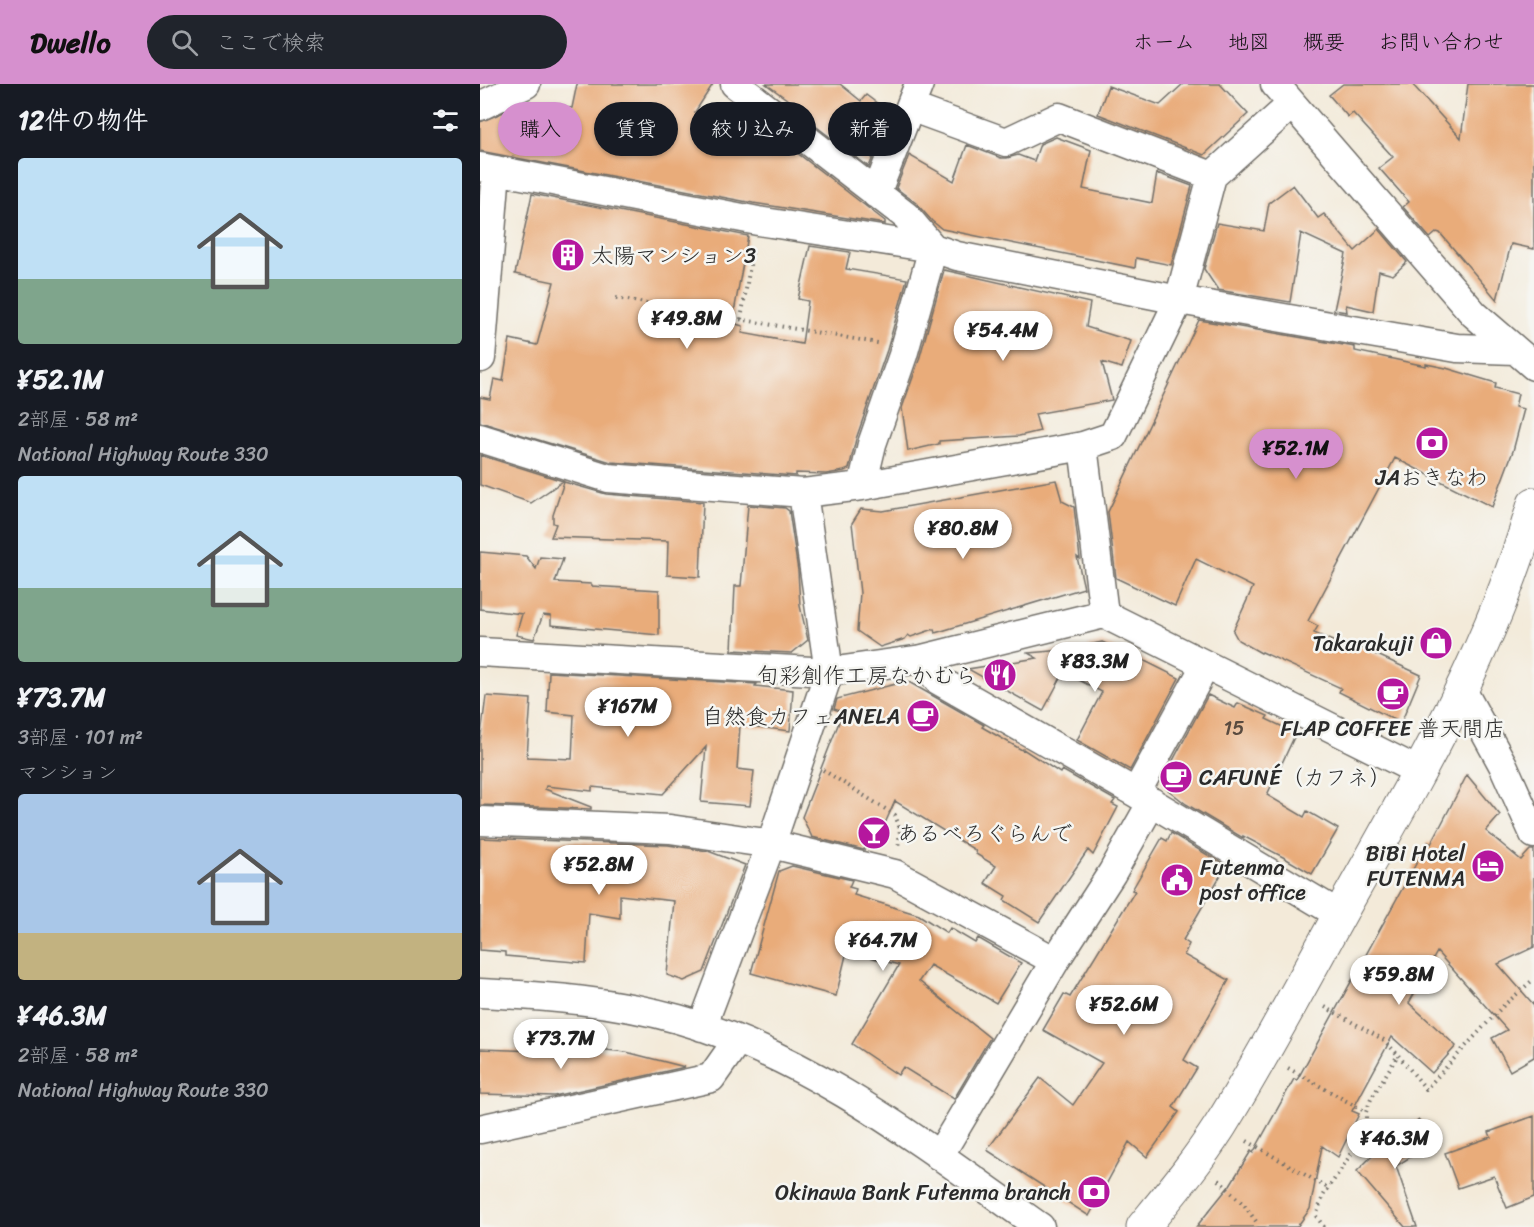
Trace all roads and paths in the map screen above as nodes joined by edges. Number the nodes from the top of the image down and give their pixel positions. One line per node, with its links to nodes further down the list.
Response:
1 (526, 84): 5 (street)
2 (735, 84): 8 (street)
3 (1283, 94): 7 (street); 16 (street)
4 (915, 96): 7 (street); 8 (street)
5 (480, 106)
6 (488, 168): 9 (street); 15 (street)
7 (1212, 177): 12 (street)
8 (876, 194): 10 (street)
9 (758, 220): 10 (street); 13 (path)
10 (933, 248): 12 (street); 14 (street)
11 (616, 298): 13 (path)
12 (1179, 300): 16 (street); 18 (street)
13 (741, 319): 14 (path)
14 (905, 347): 19 (street)
15 (481, 358)
16 (1525, 358)
17 (480, 438): 20 (street)
18 (1083, 446): 19 (street); 22 (street)
19 (862, 486): 20 (street)
20 (803, 493): 26 (street)
21 (1534, 504): 27 (highway)
22 (1104, 614): 24 (street); 25 (street)
23 (480, 652): 26 (street)
24 (922, 658): 26 (street); 30 (street)
25 (1205, 666): 29 (street); 30 (street)
26 (829, 672): 28 (street)
27 (1462, 690): 29 (highway); 32 (street)
28 (800, 756): 33 (street); 34 (path)
29 (1420, 772): 35 (highway)
30 (1144, 797): 35 (street); 36 (street)
31 (480, 821): 33 (street)
32 (1534, 834)
33 (771, 844): 34 (street); 40 (street)
34 (896, 874): 36 (street)
35 (1340, 915): 38 (highway)
36 (1055, 961): 47 (street)
37 (1534, 979): 43 (path)
38 (1298, 992): 42 (highway); 43 (path)
39 (480, 993): 40 (street)
40 (702, 1027): 41 (street)
41 (737, 1041): 46 (street); 47 (street)
42 (1263, 1054): 44 (path); 45 (highway)
43 (1398, 1055): 44 (path)
44 (1366, 1112): 49 (path)
45 (1219, 1127): 48 (highway); 49 (path)
46 (480, 1129)
47 (939, 1156): 51 (street)
48 (1195, 1161): 50 (path); 52 (highway)
49 (1328, 1188): 53 (path)
50 (1258, 1224)
51 (1040, 1227)
52 (1143, 1227)
53 (1324, 1227)

